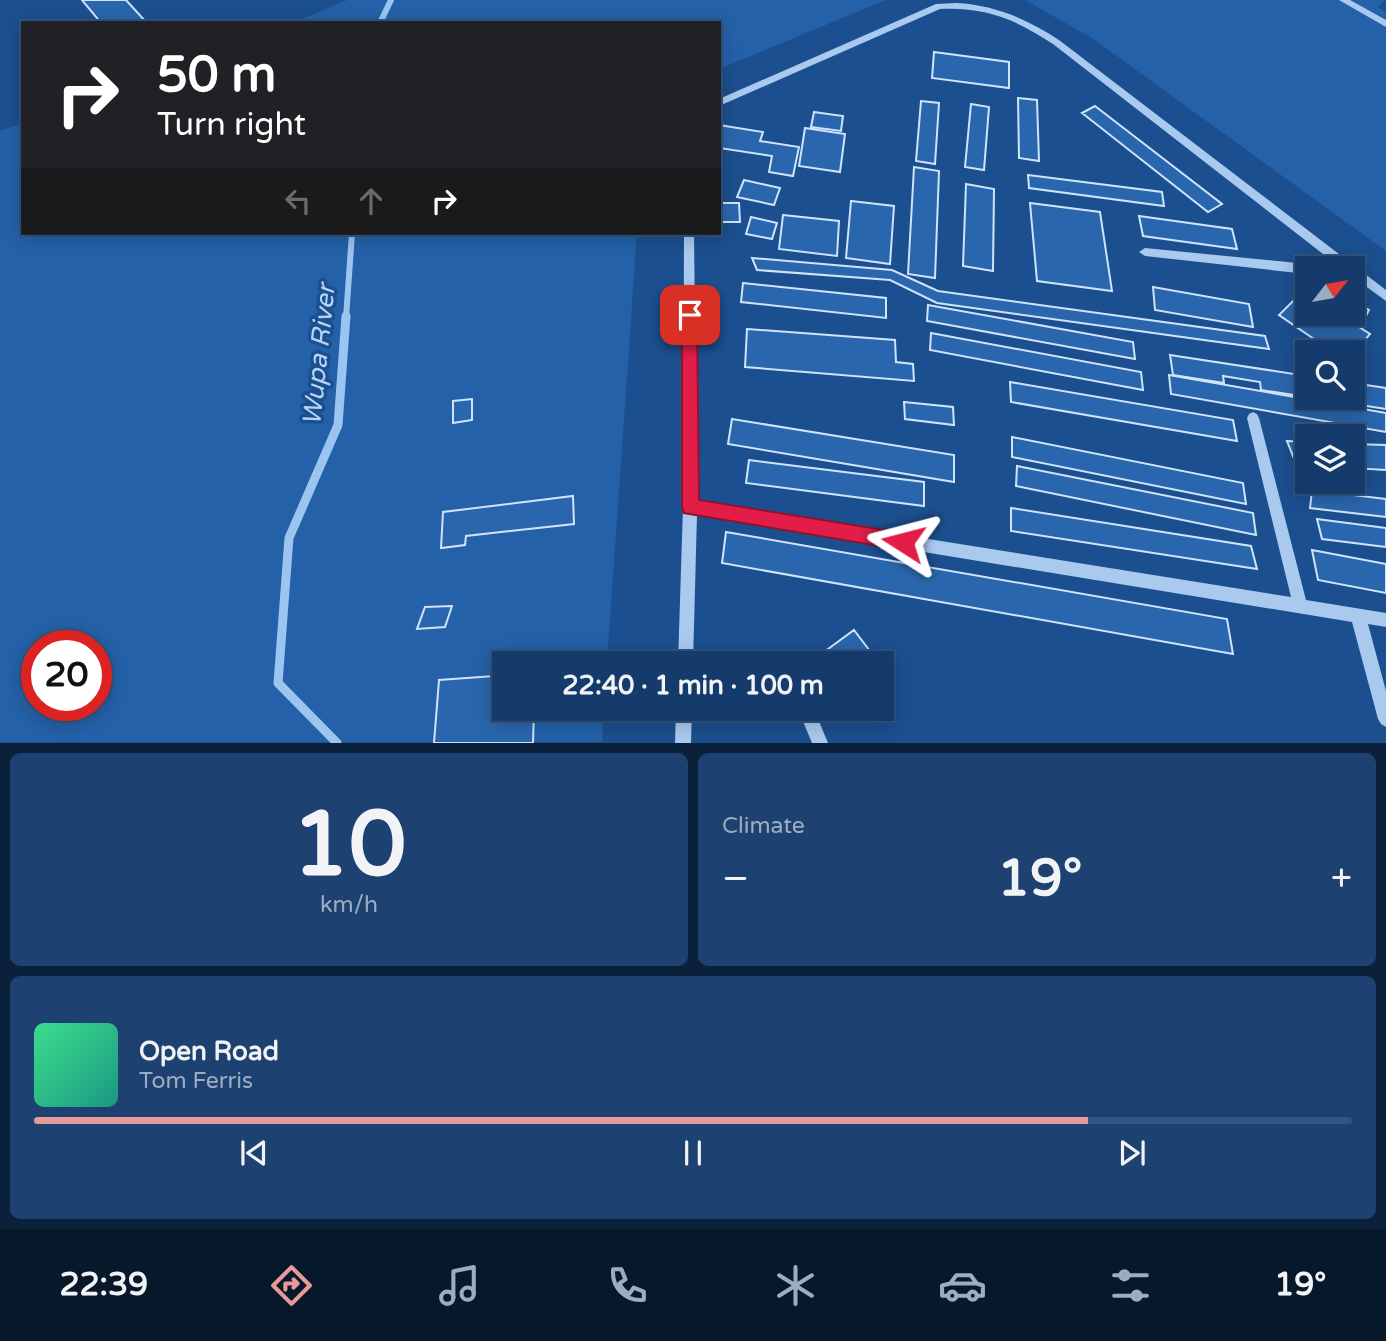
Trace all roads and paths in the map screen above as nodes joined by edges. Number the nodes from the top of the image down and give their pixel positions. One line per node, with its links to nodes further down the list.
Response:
1 (1343, 0): 2 (street)
2 (1386, 24)
3 (721, 102): 6 (street)
4 (689, 235): 11 (street)
5 (1145, 252): 7 (street)
6 (1334, 256)
7 (1295, 268)
8 (1365, 280): 9 (street)
9 (1386, 296)
10 (1253, 418): 12 (street)
11 (690, 507): 12 (street); 15 (street)
12 (1301, 607): 13 (street)
13 (1358, 616): 14 (street); 16 (street)
14 (1386, 620)
15 (685, 651)
16 (1386, 719)
17 (684, 721): 19 (street)
18 (811, 721): 20 (street)
19 (683, 743)
20 (820, 743)

